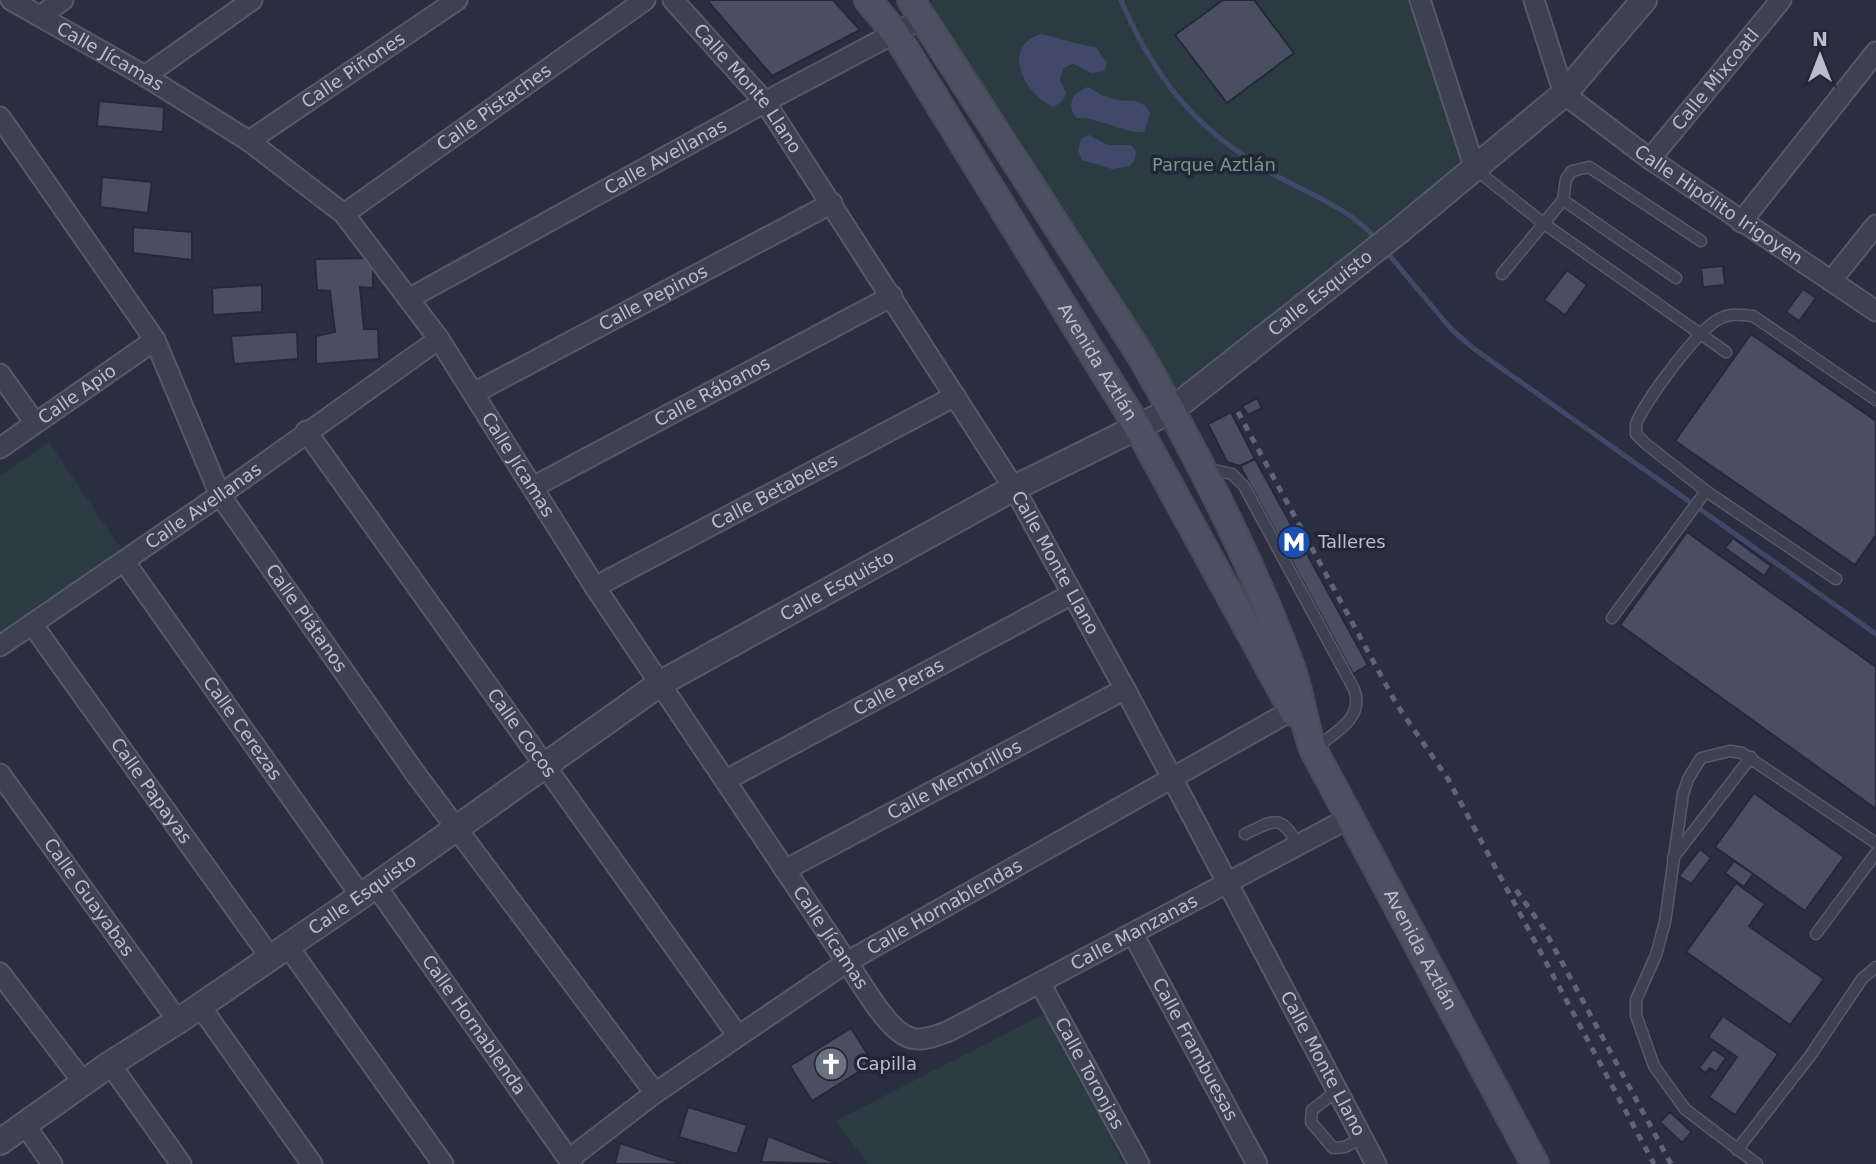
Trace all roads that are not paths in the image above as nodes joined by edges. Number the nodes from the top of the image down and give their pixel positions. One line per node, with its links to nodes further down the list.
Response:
1 (11, 0): 13 (street, Calle Jícamas)
2 (63, 0): 13 (street)
3 (252, 0): 16 (street)
4 (457, 0): 20 (street, Calle Piñones)
5 (645, 0): 25 (street, Calle Pistaches)
6 (673, 0): 18 (street, Calle Monte Llano)
7 (868, 0): 14 (main road, Avenida Aztlán)
8 (1420, 0): 22 (street)
9 (1534, 0): 17 (street)
10 (1644, 0): 17 (street, Calle Esquisto)
11 (1781, 0): 21 (street, Calle Mixcoatl)
12 (918, 9): 14 (street, Calle Avellanas); 44 (main road, Avenida Aztlán)
13 (40, 16): 16 (street, Calle Jícamas)
14 (895, 33): 18 (street, Calle Avellanas); 44 (main road, Avenida Aztlán)
15 (1876, 52): 26 (street)
16 (145, 76): 20 (street, Calle Jícamas)
17 (1564, 94): 21 (street, Calle Hipólito Irigoyen); 22 (street, Calle Esquisto)
18 (765, 102): 24 (street, Calle Monte Llano); 34 (street, Calle Avellanas)
19 (0, 117): 38 (street, Calle Plátanos)
20 (249, 141): 25 (street, Calle Jícamas)
21 (1650, 159): 26 (street, Calle Hipólito Irigoyen)
22 (1475, 169): 27 (lane); 44 (street, Calle Esquisto)
23 (1563, 200): 27 (lane); 29 (lane); 31 (lane)
24 (832, 203): 33 (street, Calle Monte Llano); 41 (street, Calle Pepinos)
25 (344, 214): 34 (street, Calle Jícamas)
26 (1741, 222): 32 (street, Calle Hipólito Irigoyen)
27 (1543, 223): 30 (lane); 36 (lane)
28 (1876, 225): 32 (street)
29 (1701, 241)
30 (1502, 274)
31 (1676, 278)
32 (1831, 281): 35 (street, Calle Hipólito Irigoyen)
33 (892, 296): 42 (street, Calle Monte Llano); 49 (street, Calle Rábanos)
34 (410, 298): 37 (street, Calle Jícamas)
35 (1876, 311)
36 (1698, 333): 39 (lane); 43 (lane); 52 (lane)
37 (439, 339): 41 (street, Calle Jícamas); 46 (street, Calle Avellanas)
38 (155, 340): 45 (street, Calle Apio); 51 (street, Calle Plátanos)
39 (1726, 352)
40 (0, 374): 45 (street)
41 (474, 393): 49 (street, Calle Jícamas)
42 (955, 396): 50 (street, Calle Monte Llano); 55 (street, Calle Betabeles)
43 (1876, 400)
44 (1154, 418): 48 (main road, Avenida Aztlán); 50 (street, Calle Esquisto); 56 (main road); 63 (main road, Avenida Aztlán)
45 (35, 423): 47 (street, Calle Apio)
46 (306, 431): 51 (street, Calle Avellanas); 66 (street, Calle Cocos)
47 (0, 448)
48 (1201, 468): 56 (main road, Avenida Aztlán); 64 (lane)
49 (533, 486): 55 (street, Calle Jícamas)
50 (1014, 488): 57 (street, Calle Monte Llano); 61 (street, Calle Esquisto)
51 (220, 495): 53 (street, Calle Avellanas); 71 (street, Calle Plátanos)
52 (1703, 495): 54 (lane); 58 (lane)
53 (124, 561): 59 (street, Calle Avellanas); 79 (street, Calle Cerezas)
54 (1836, 579)
55 (595, 587): 61 (street, Calle Jícamas)
56 (1262, 593): 63 (main road, Avenida Aztlán)
57 (1072, 594): 62 (street, Calle Monte Llano); 69 (street, Calle Peras)
58 (1612, 618)
59 (32, 624): 60 (street, Calle Avellanas); 82 (street, Calle Papayas)
60 (0, 646)
61 (661, 683): 66 (street, Calle Esquisto); 69 (street, Calle Jícamas)
62 (1125, 689): 68 (street, Calle Monte Llano); 77 (street, Calle Membrillos)
63 (1297, 706): 64 (main road, Avenida Aztlán); 68 (street, Calle Hornablendas)
64 (1311, 742): 70 (main road, Avenida Aztlán)
65 (1751, 757): 73 (lane); 76 (lane); 76 (lane)
66 (547, 764): 71 (street, Calle Esquisto); 90 (street, Calle Cocos)
67 (0, 774): 89 (street, Calle Guayabas)
68 (1172, 778): 78 (street, Calle Monte Llano); 83 (street, Calle Hornablendas)
69 (726, 780): 77 (street, Calle Jícamas)
70 (1349, 818): 74 (street, Calle Manzanas); 108 (main road, Avenida Aztlán)
71 (457, 828): 79 (street, Calle Esquisto); 95 (street, Calle Plátanos)
72 (1245, 834): 74 (lane)
73 (1876, 843)
74 (1299, 846): 78 (street, Calle Manzanas)
75 (1876, 853): 81 (lane)
76 (1673, 859): 99 (lane)
77 (785, 870): 83 (street, Calle Jícamas)
78 (1228, 885): 80 (street, Calle Manzanas); 94 (street, Calle Monte Llano)
79 (368, 891): 82 (street, Calle Esquisto); 100 (street, Calle Hornablenda)
80 (1133, 934): 86 (street, Calle Manzanas); 106 (street, Calle Frambuesas)
81 (1816, 934)
82 (279, 951): 88 (street, Calle Esquisto); 104 (street, Calle Papayas)
83 (847, 962): 90 (street, Calle Hornablendas); 91 (street, Calle Jícamas)
84 (1876, 967): 99 (lane)
85 (0, 973): 87 (street)
86 (1040, 983): 91 (street, Calle Manzanas); 105 (street, Calle Toronjas)
87 (6, 994): 93 (street)
88 (200, 1006): 89 (street, Calle Esquisto); 103 (street)
89 (178, 1021): 92 (street, Calle Esquisto)
90 (738, 1036): 95 (street, Calle Hornablendas)
91 (916, 1038)
92 (110, 1064): 93 (street, Calle Esquisto); 102 (street)
93 (83, 1082): 96 (street, Calle Esquisto)
94 (1338, 1090): 97 (street, Calle Monte Llano); 97 (lane)
95 (655, 1093): 100 (street, Calle Hornablendas)
96 (25, 1125): 98 (street, Calle Esquisto); 101 (street)
97 (1361, 1138): 107 (street, Calle Monte Llano)
98 (0, 1142)
99 (1737, 1150): 109 (lane)
100 (570, 1162)
101 (52, 1164)
102 (181, 1164)
103 (312, 1164)
104 (443, 1164)
105 (1139, 1164)
106 (1257, 1164)
107 (1376, 1164)
108 (1535, 1164)
109 (1757, 1164)

